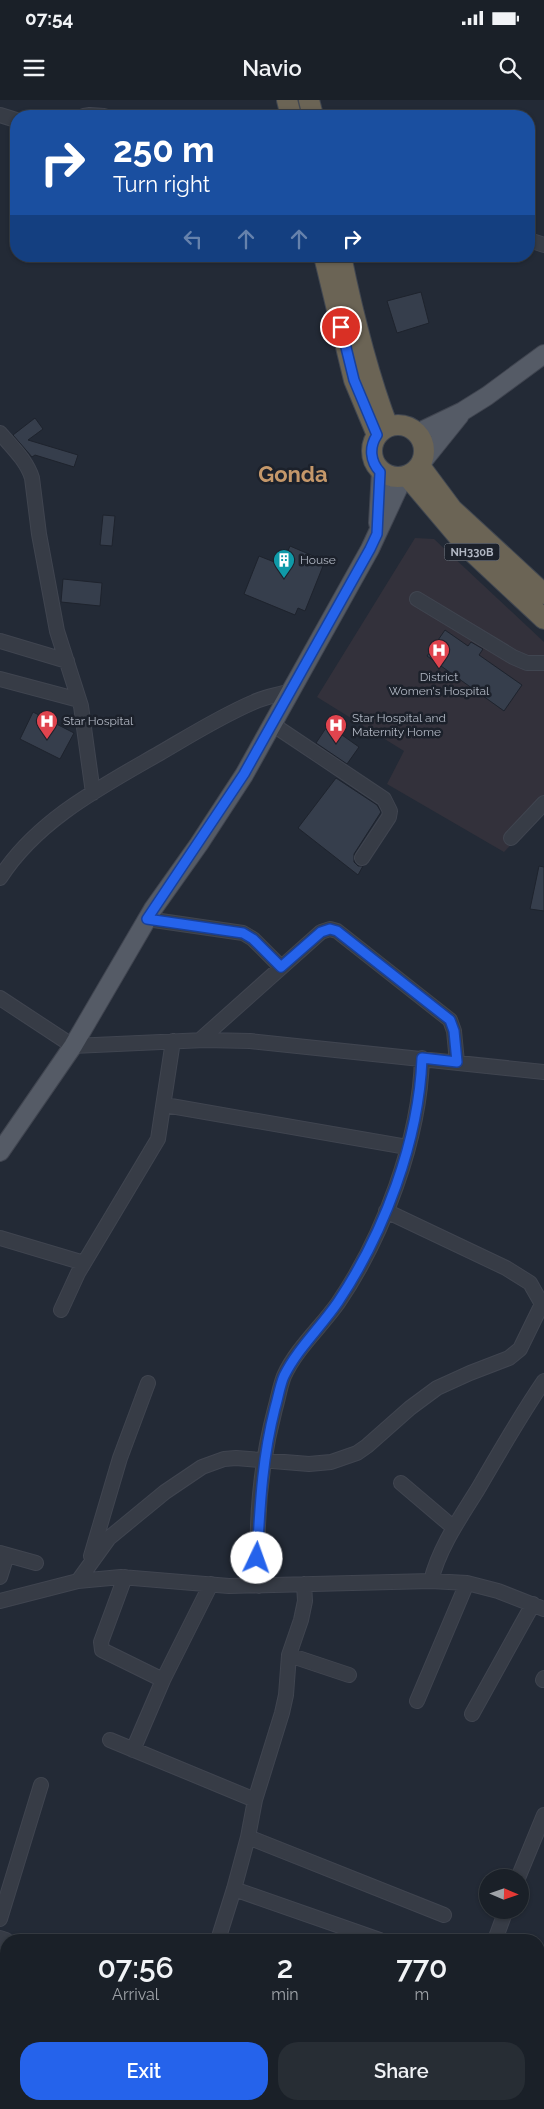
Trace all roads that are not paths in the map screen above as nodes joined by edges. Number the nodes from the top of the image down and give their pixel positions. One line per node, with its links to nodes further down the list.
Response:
1 (325, 262): 5 (highway)
2 (343, 262): 5 (highway)
3 (544, 354): 4 (main road)
4 (463, 410): 7 (main road); 8 (main road)
5 (382, 431): 7 (highway); 9 (highway)
6 (0, 433): 15 (street)
7 (417, 433): 8 (highway)
8 (413, 470): 9 (highway); 10 (main road); 11 (highway, NH330B); 13 (highway, NH330B)
9 (380, 472): 10 (main road)
10 (377, 534): 18 (main road)
11 (544, 594)
12 (417, 599): 16 (street)
13 (544, 619)
14 (0, 640): 15 (street)
15 (67, 661): 19 (street)
16 (544, 663)
17 (0, 679): 19 (street)
18 (290, 691): 20 (main road); 21 (street)
19 (79, 700): 21 (street)
20 (272, 724): 24 (street); 26 (main road)
21 (93, 793): 25 (street)
22 (544, 803): 23 (street)
23 (511, 838)
24 (362, 858)
25 (0, 878)
26 (147, 919): 27 (street); 31 (main road)
27 (281, 967): 29 (street); 33 (street)
28 (0, 998): 31 (street)
29 (200, 1040): 30 (street); 32 (street)
30 (173, 1041): 31 (street); 35 (street)
31 (73, 1046): 37 (main road)
32 (422, 1058): 33 (street); 36 (street)
33 (457, 1062): 34 (street)
34 (544, 1072)
35 (165, 1105): 36 (street); 40 (street)
36 (407, 1147): 38 (street)
37 (0, 1152)
38 (386, 1211): 41 (street); 45 (street)
39 (0, 1238): 40 (street)
40 (84, 1263): 42 (street)
41 (543, 1304): 45 (street)
42 (61, 1310)
43 (544, 1381): 47 (street)
44 (148, 1383): 50 (street)
45 (264, 1460): 50 (street); 58 (street)
46 (400, 1484): 47 (street)
47 (454, 1528): 53 (street)
48 (4, 1554): 49 (street); 52 (street)
49 (36, 1563)
50 (88, 1566): 54 (street)
51 (125, 1577): 54 (street); 56 (street); 63 (street)
52 (0, 1578)
53 (431, 1581): 55 (street); 57 (street)
54 (73, 1582): 59 (street)
55 (467, 1583): 60 (street); 64 (street)
56 (211, 1584): 58 (street); 63 (street)
57 (304, 1584): 58 (street); 61 (street)
58 (259, 1586)
59 (0, 1601)
60 (538, 1606): 65 (street)
61 (289, 1656): 62 (street); 69 (street)
62 (349, 1676)
63 (163, 1680): 67 (street)
64 (417, 1701)
65 (472, 1714)
66 (110, 1740): 67 (street)
67 (133, 1750): 69 (street)
68 (40, 1785): 75 (street)
69 (255, 1800): 71 (street)
70 (544, 1815): 72 (street)
71 (248, 1837): 73 (street); 74 (street)
72 (522, 1869)
73 (234, 1889): 77 (street); 78 (street)
74 (444, 1914)
75 (0, 1919)
76 (503, 1919): 79 (street)
77 (220, 1934)
78 (354, 1934)
79 (497, 1934)

